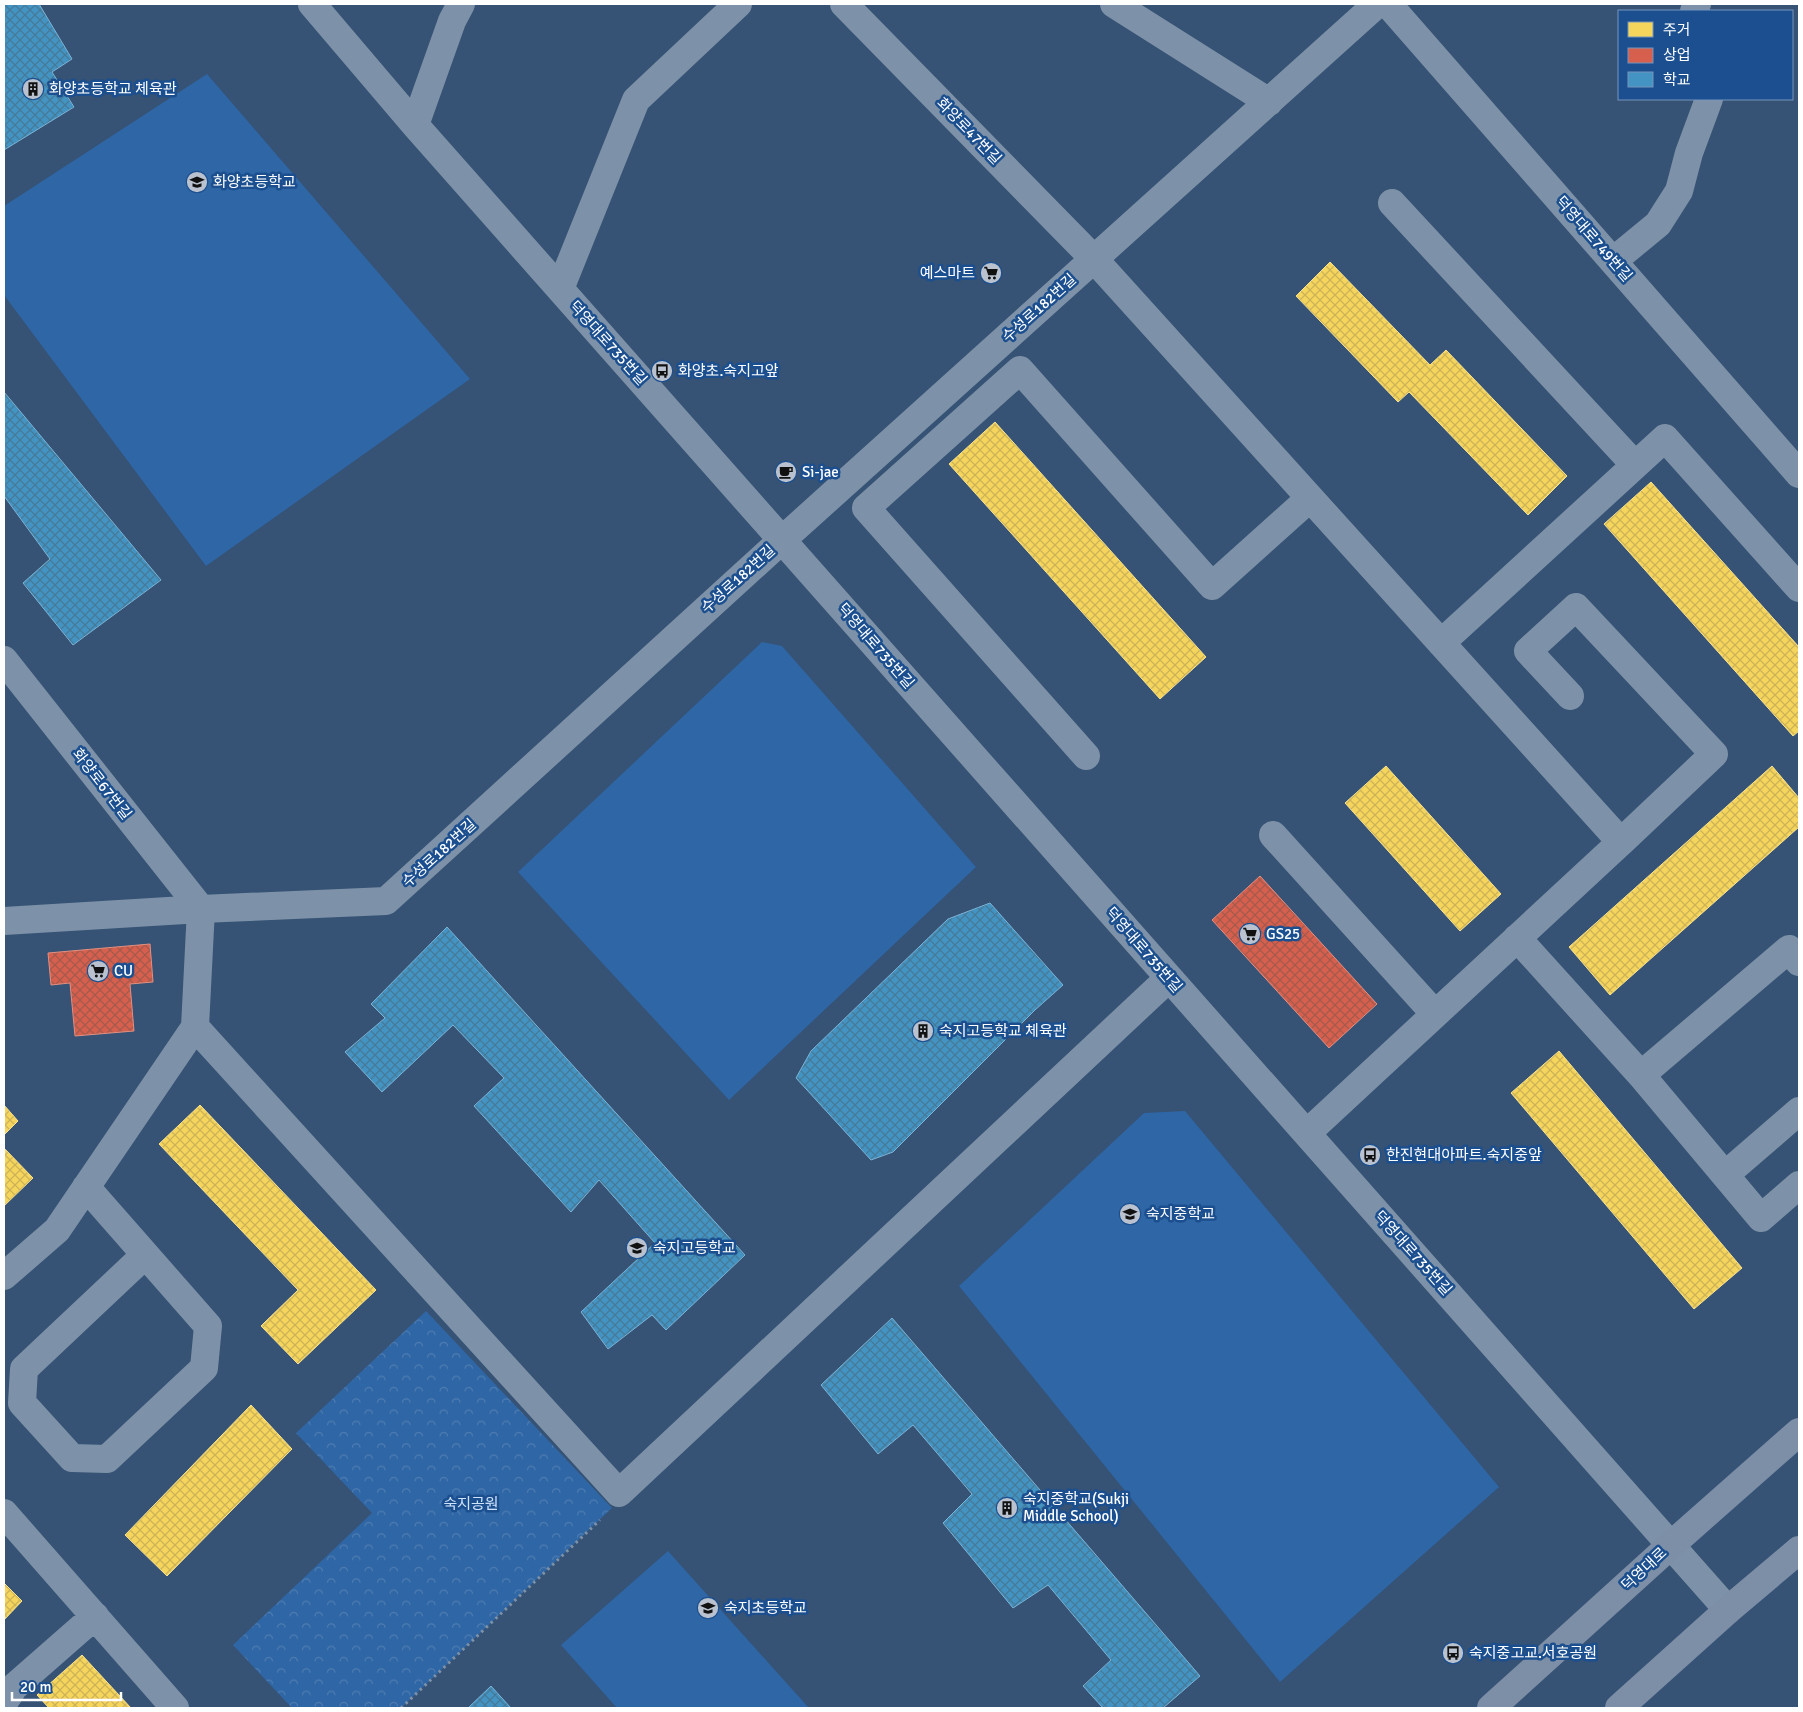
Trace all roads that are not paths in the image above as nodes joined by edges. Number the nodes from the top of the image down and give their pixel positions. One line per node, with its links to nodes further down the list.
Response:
1 (312, 4): 10 (street, 덕영대로735번길)
2 (461, 4): 10 (street)
3 (738, 4): 14 (street, 덕영대로735번길)
4 (844, 4): 12 (street, 화양로47번길)
5 (1114, 4): 9 (street)
6 (1377, 4): 9 (street, 수성로182번길)
7 (1388, 4): 13 (street, 덕영대로749번길)
8 (1710, 100): 13 (street)
9 (1269, 102): 12 (street, 수성로182번길)
10 (415, 125): 14 (street, 덕영대로735번길)
11 (1392, 203): 15 (street)
12 (1094, 259): 17 (street, 화양로47번길); 18 (street, 수성로182번길)
13 (1613, 261): 16 (street, 덕영대로749번길)
14 (560, 289): 18 (street, 덕영대로735번길)
15 (1635, 465): 19 (street); 20 (street)
16 (1799, 474)
17 (1310, 498): 20 (street, 화양로47번길); 23 (street)
18 (782, 540): 26 (street, 수성로182번길); 30 (street, 덕영대로735번길)
19 (1799, 588)
20 (1441, 643): 25 (street, 화양로47번길)
21 (4, 660): 26 (street, 화양로67번길)
22 (1570, 696): 25 (street)
23 (1086, 756)
24 (1273, 834): 31 (street)
25 (1620, 842): 28 (street)
26 (200, 909): 27 (street, 수성로182번길); 32 (street)
27 (4, 920)
28 (1517, 938): 31 (street); 33 (street)
29 (1799, 962): 33 (street)
30 (1169, 978): 32 (street); 35 (street, 덕영대로735번길)
31 (1435, 1014): 35 (street)
32 (195, 1027): 38 (street)
33 (1641, 1075): 36 (street)
34 (1799, 1111): 36 (street)
35 (1307, 1133): 43 (street, 덕영대로735번길)
36 (1725, 1175): 37 (street)
37 (1799, 1185)
38 (86, 1188): 39 (street); 40 (street)
39 (145, 1255): 39 (street)
40 (4, 1276)
41 (1799, 1432): 43 (main road, 덕영대로)
42 (4, 1513): 46 (street)
43 (1671, 1545): 45 (street, 덕영대로735번길); 49 (main road, 덕영대로)
44 (1799, 1550): 45 (main road)
45 (1728, 1610): 50 (main road)
46 (95, 1616): 47 (street); 48 (street)
47 (4, 1702)
48 (175, 1708)
49 (1491, 1708)
50 (1620, 1708)

